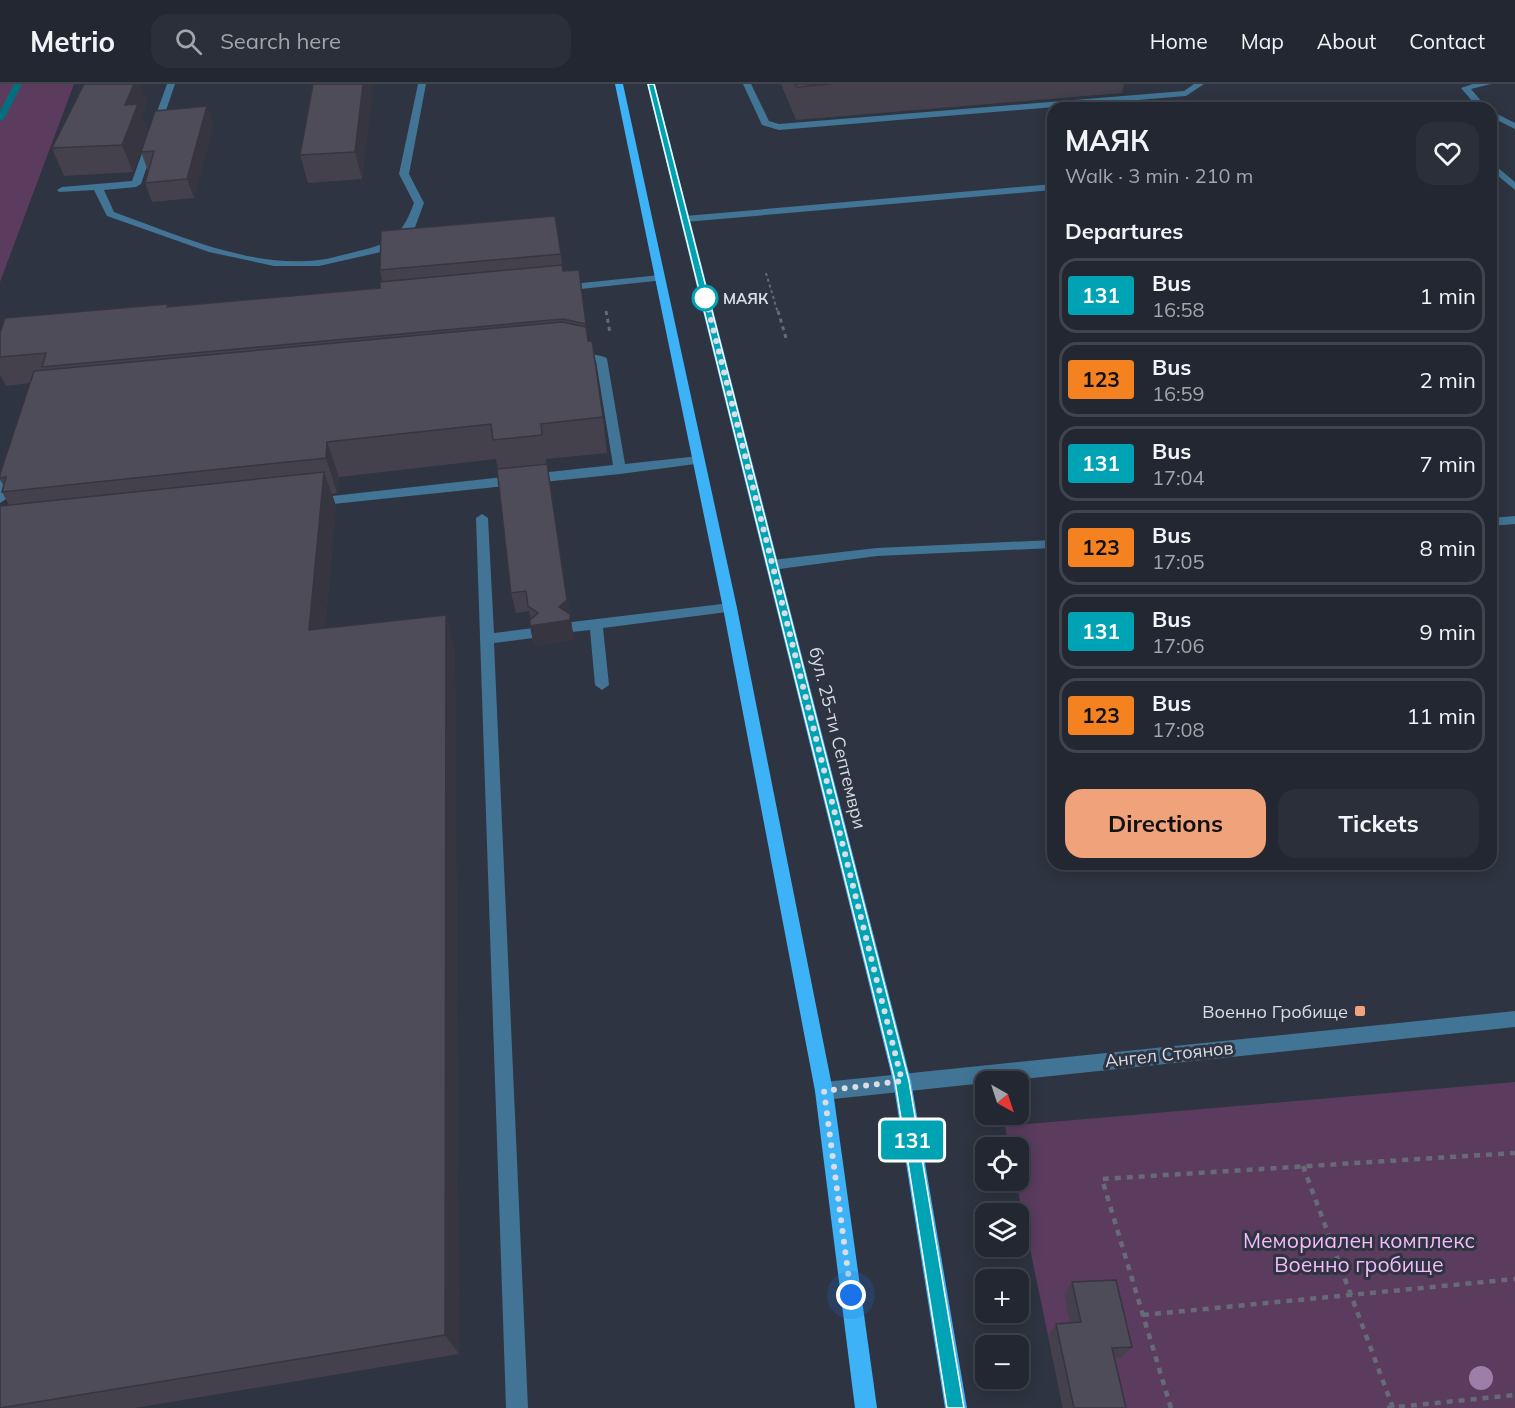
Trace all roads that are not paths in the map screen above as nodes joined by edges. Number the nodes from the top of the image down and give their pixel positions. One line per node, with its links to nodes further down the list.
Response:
1 (171, 84): 15 (street)
2 (422, 84): 15 (street)
3 (620, 84): 19 (main road)
4 (651, 84): 18 (main road, бул. 25-ти Септември)
5 (747, 84): 10 (street)
6 (1200, 84): 8 (street)
7 (1487, 84): 9 (street)
8 (1078, 102)
9 (1478, 102)
10 (1047, 105)
11 (1497, 117): 12 (street)
12 (1515, 126)
13 (1497, 170): 14 (street)
14 (1515, 187)
15 (98, 188): 17 (street)
16 (1047, 188): 18 (street)
17 (62, 190)
18 (685, 219): 31 (main road, бул. 25-ти Септември)
19 (660, 278): 20 (street); 22 (main road)
20 (553, 289)
21 (567, 352): 24 (street)
22 (699, 460): 24 (street); 32 (main road)
23 (10, 467): 25 (street)
24 (620, 470): 26 (street)
25 (0, 499)
26 (298, 504)
27 (482, 518): 36 (street)
28 (1515, 520): 29 (street)
29 (1497, 522)
30 (1047, 544): 31 (street)
31 (772, 565): 39 (main road, бул. 25-ти Септември)
32 (730, 608): 33 (street); 40 (main road)
33 (596, 624): 34 (street); 37 (street)
34 (572, 627)
35 (533, 633): 36 (street)
36 (487, 639): 41 (street)
37 (602, 685)
38 (1515, 1019): 39 (street, Ангел Стоянов)
39 (902, 1081): 40 (street, Ангел Стоянов); 43 (main road, бул. 25-ти Септември)
40 (824, 1091): 42 (main road)
41 (517, 1408)
42 (866, 1408)
43 (956, 1408)

